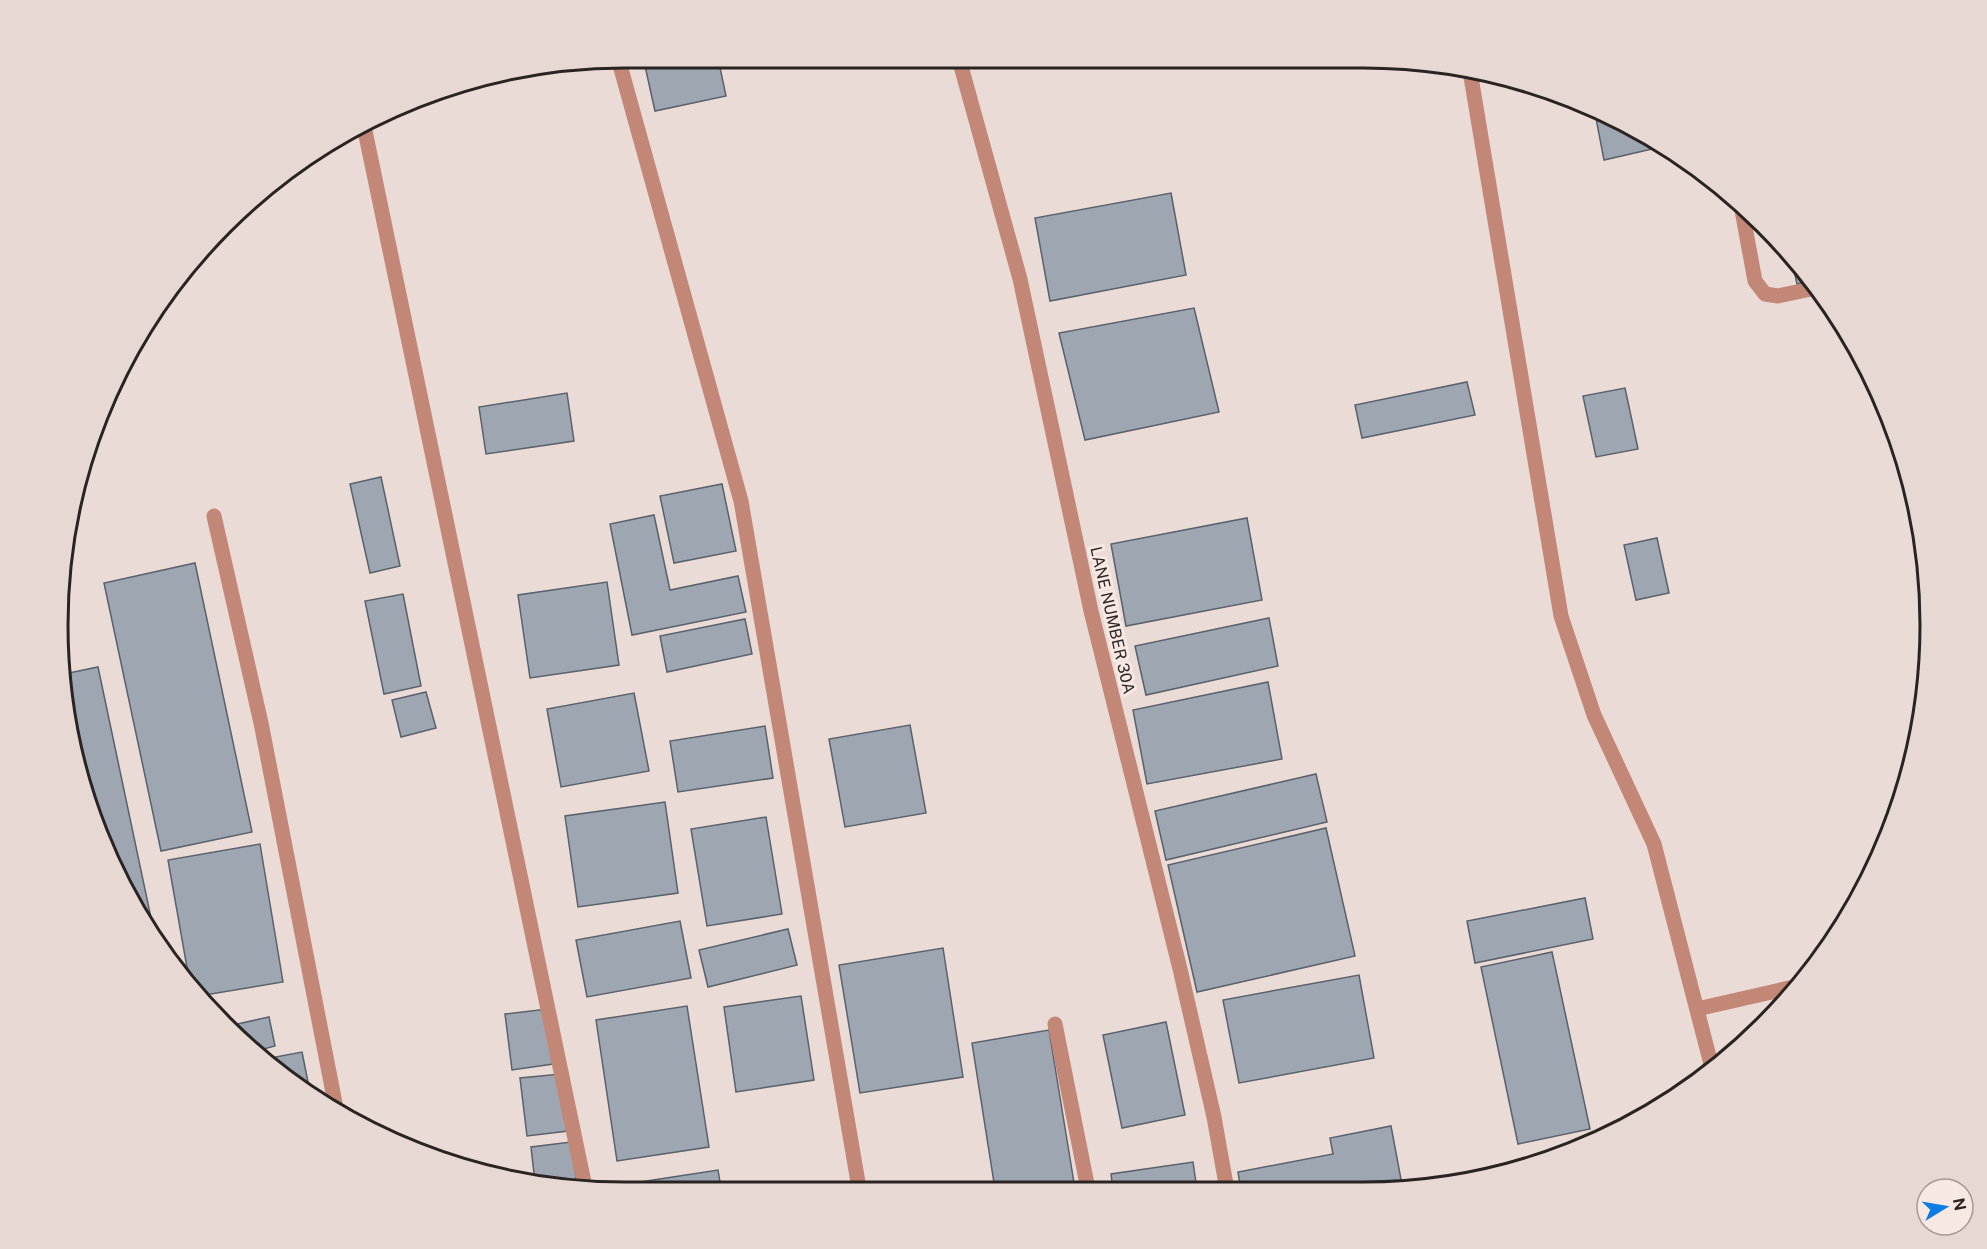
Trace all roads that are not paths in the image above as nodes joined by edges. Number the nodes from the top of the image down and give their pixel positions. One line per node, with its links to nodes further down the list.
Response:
1 (621, 68): 14 (street)
2 (961, 68): 16 (street, LANE NUMBER 30A)
3 (1471, 78): 9 (street)
4 (365, 132): 13 (street)
5 (1744, 219): 6 (street)
6 (1808, 290)
7 (214, 516): 12 (street)
8 (1783, 989): 9 (street)
9 (1697, 1009): 11 (street)
10 (1055, 1024): 15 (street)
11 (1710, 1060)
12 (334, 1100)
13 (583, 1180)
14 (858, 1182)
15 (1086, 1182)
16 (1226, 1182)

